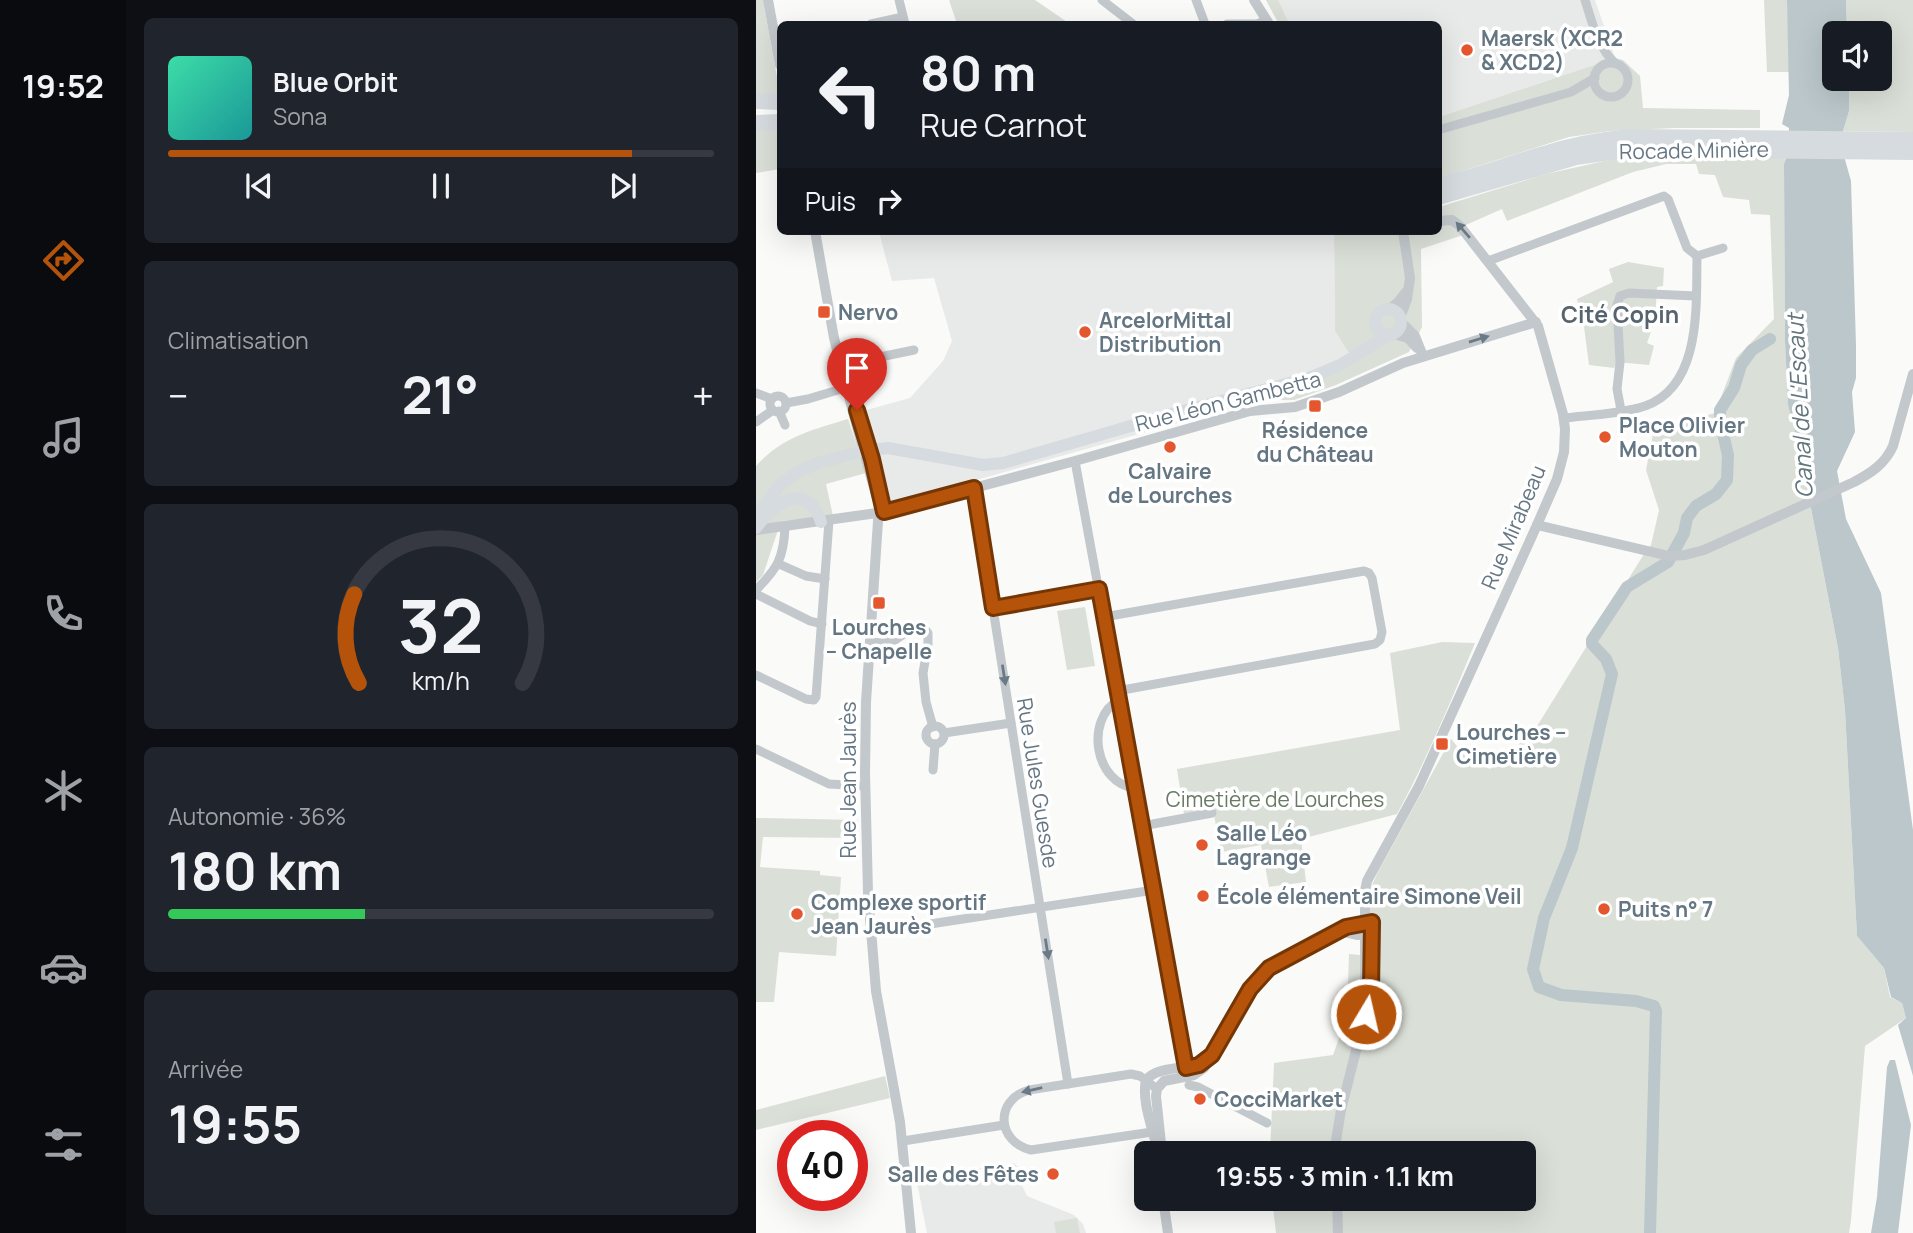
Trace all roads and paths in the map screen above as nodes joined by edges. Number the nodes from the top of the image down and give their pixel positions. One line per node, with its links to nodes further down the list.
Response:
1 (770, 0): 7 (street); 12 (street)
2 (899, 0): 8 (street)
3 (1102, 0): 9 (street)
4 (1196, 0): 10 (street)
5 (1254, 0): 11 (street)
6 (1585, 0): 13 (street)
7 (777, 21)
8 (904, 21)
9 (1129, 21)
10 (1204, 21)
11 (1267, 21)
12 (777, 35)
13 (1598, 38): 14 (street); 15 (street)
14 (1615, 63): 15 (street); 18 (street)
15 (1599, 68): 16 (street)
16 (1595, 78): 17 (street); 18 (street)
17 (1571, 92): 18 (street); 25 (street)
18 (1601, 93)
19 (756, 101): 20 (highway)
20 (777, 102)
21 (777, 110): 22 (highway)
22 (756, 111)
23 (777, 122): 24 (highway)
24 (756, 123)
25 (1442, 129)
26 (1913, 140): 28 (highway, Rocade Minière)
27 (1748, 143): 28 (highway, Rocade Minière); 30 (highway, Rocade Minière); 31 (highway, Rocade Minière)
28 (1892, 146): 29 (highway, Rocade Minière)
29 (1913, 152)
30 (1442, 184)
31 (1442, 196)
32 (1442, 220): 37 (street, Rue Mirabeau, one-way to 32)
33 (816, 235): 48 (street, Rue Jean Jaurès)
34 (1404, 235): 38 (street)
35 (1723, 248): 36 (street)
36 (1697, 256): 37 (street); 39 (street)
37 (1488, 261): 42 (street, Rue Mirabeau)
38 (1409, 282): 40 (street); 41 (street)
39 (1696, 296): 55 (street); 55 (street)
40 (1390, 309): 41 (main road); 43 (main road)
41 (1401, 320): 44 (main road); 47 (street)
42 (1536, 322): 47 (street, Rue Léon Gambetta, one-way to 42); 56 (street, Rue Mirabeau)
43 (1375, 325): 44 (main road); 46 (main road)
44 (1390, 335): 46 (main road); 47 (street)
45 (914, 350): 48 (street)
46 (1354, 355): 62 (main road)
47 (1423, 356): 59 (street, Rue Léon Gambetta)
48 (841, 365): 50 (street, Rue Jean Jaurès)
49 (1913, 374): 65 (street)
50 (848, 387): 53 (street); 61 (street, Rue Jean Jaurès)
51 (756, 393): 52 (street)
52 (772, 399): 53 (street); 54 (street)
53 (786, 403): 54 (street)
54 (776, 411): 57 (street); 58 (street)
55 (1621, 411): 56 (street)
56 (1564, 418): 65 (street, Rue Mirabeau)
57 (756, 422)
58 (785, 425)
59 (1075, 461): 60 (street, Rue Léon Gambetta); 69 (street)
60 (974, 488): 61 (street, Rue Léon Gambetta); 71 (street, Rue Jules Guesde)
61 (882, 512): 63 (street, Rue Léon Gambetta); 74 (street, Rue Jean Jaurès)
62 (756, 516)
63 (825, 521): 64 (street, Rue Léon Gambetta); 66 (main road); 68 (street)
64 (785, 526): 66 (street, Rue Léon Gambetta); 67 (street)
65 (1537, 526): 89 (street, Rue Mirabeau)
66 (756, 529)
67 (779, 564): 68 (street); 70 (street)
68 (825, 579): 73 (street)
69 (1099, 589): 71 (street); 72 (street)
70 (756, 592): 73 (street)
71 (993, 608): 77 (street, Rue Jules Guesde, one-way to 77)
72 (1104, 617): 76 (street); 76 (street)
73 (822, 624): 75 (street)
74 (870, 642): 78 (street); 83 (street, Rue Jean Jaurès)
75 (756, 674)
76 (1118, 696): 84 (street); 84 (street)
77 (1011, 723): 79 (street); 88 (street, Rue Jules Guesde)
78 (933, 727): 79 (street); 80 (street)
79 (944, 733): 80 (street)
80 (935, 744): 82 (street)
81 (756, 749): 83 (street)
82 (933, 770)
83 (865, 786): 90 (street, Rue Jean Jaurès)
84 (1135, 788): 86 (street)
85 (1212, 813): 86 (street)
86 (1142, 825): 87 (street)
87 (1154, 890): 88 (street); 91 (street)
88 (1040, 907): 90 (street); 93 (street, Rue Jules Guesde, one-way to 93)
89 (1368, 929): 91 (street); 100 (street, Rue Mirabeau)
90 (871, 933): 98 (street, Rue Jean Jaurès)
91 (1188, 1076): 92 (street); 94 (street); 95 (street)
92 (1146, 1080): 93 (street); 94 (street); 97 (street)
93 (1068, 1084): 96 (street, one-way to 96)
94 (1157, 1089): 97 (street)
95 (1267, 1124)
96 (1004, 1125): 97 (street); 98 (street)
97 (1156, 1131): 99 (street)
98 (903, 1141): 103 (street, Rue Jean Jaurès)
99 (1158, 1141)
100 (1336, 1141)
101 (1165, 1211): 104 (street)
102 (1337, 1211): 105 (street)
103 (911, 1233)
104 (1168, 1233)
105 (1338, 1233)

